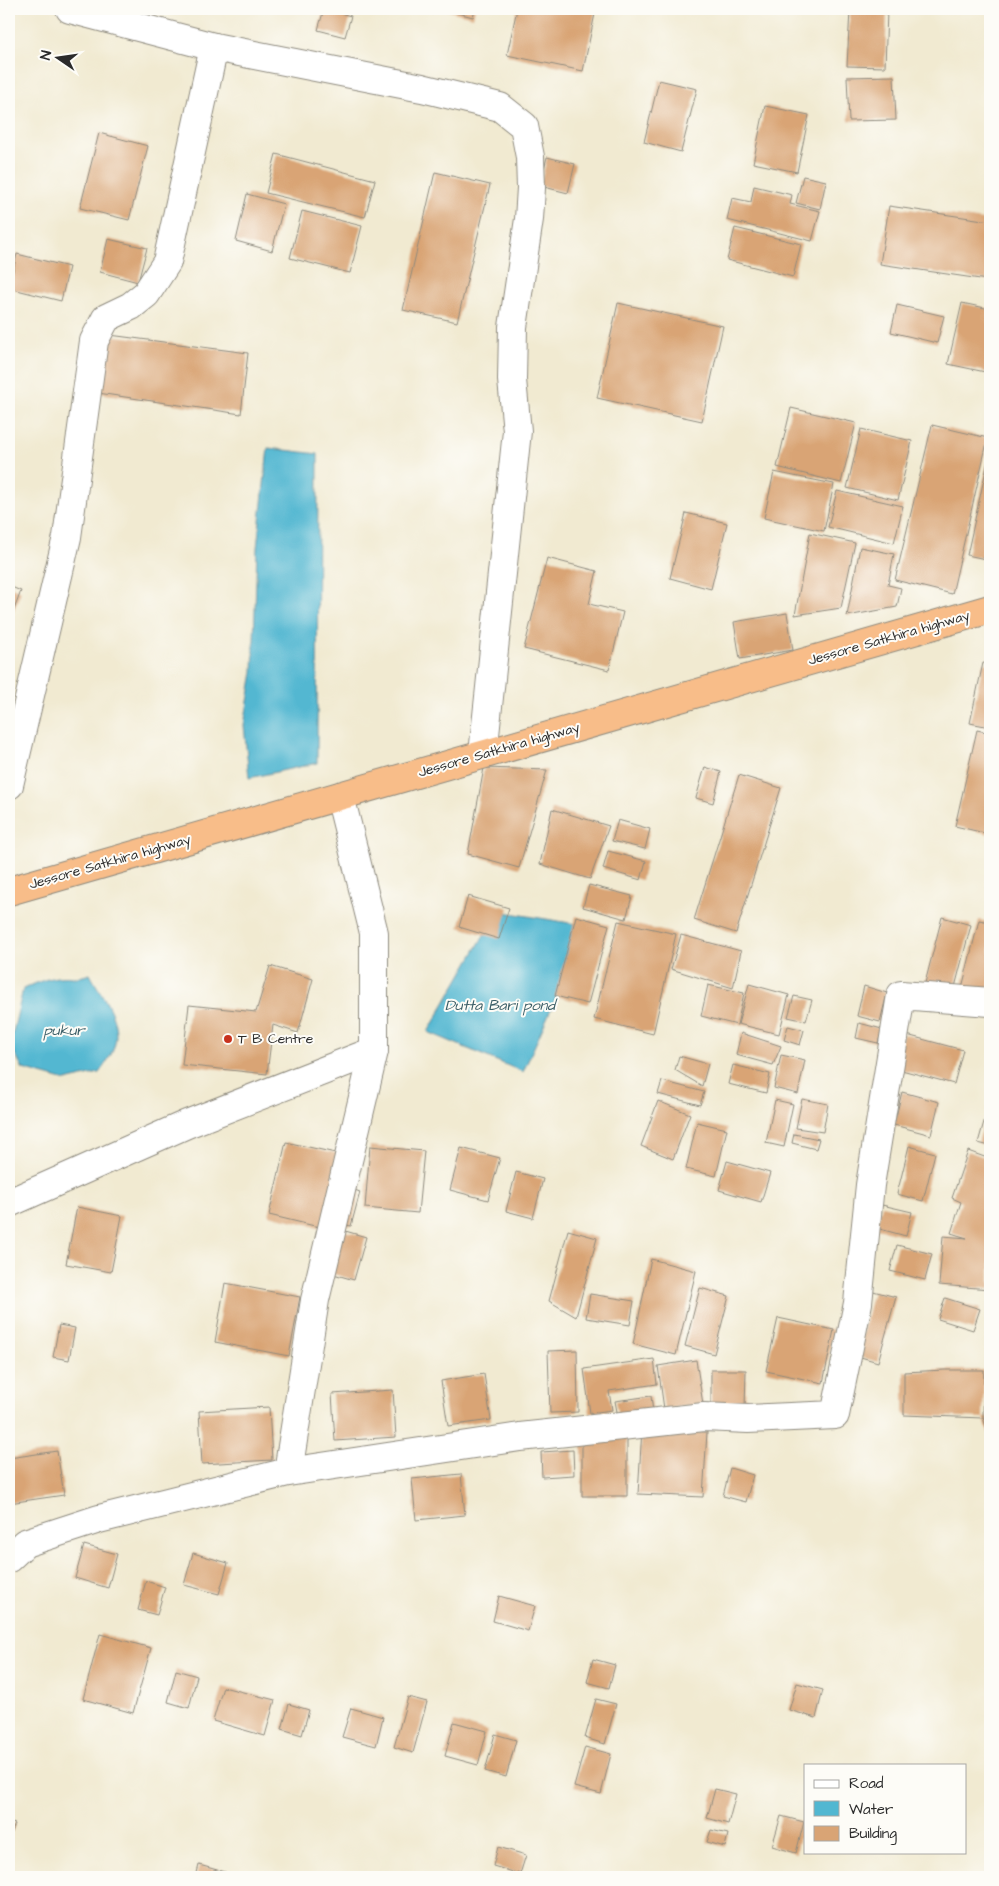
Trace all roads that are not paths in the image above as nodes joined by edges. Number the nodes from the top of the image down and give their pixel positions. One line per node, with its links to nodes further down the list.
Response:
1 (70, 9): 2 (street)
2 (214, 47): 4 (street); 5 (street)
3 (990, 609): 4 (highway, Jessore Satkhira highway)
4 (483, 754): 6 (highway, Jessore Satkhira highway)
5 (9, 785)
6 (340, 796): 7 (highway, Jessore Satkhira highway); 9 (street)
7 (9, 891)
8 (990, 1002): 11 (street)
9 (374, 1050): 10 (street); 11 (street)
10 (9, 1203)
11 (288, 1472): 12 (street)
12 (9, 1558)

